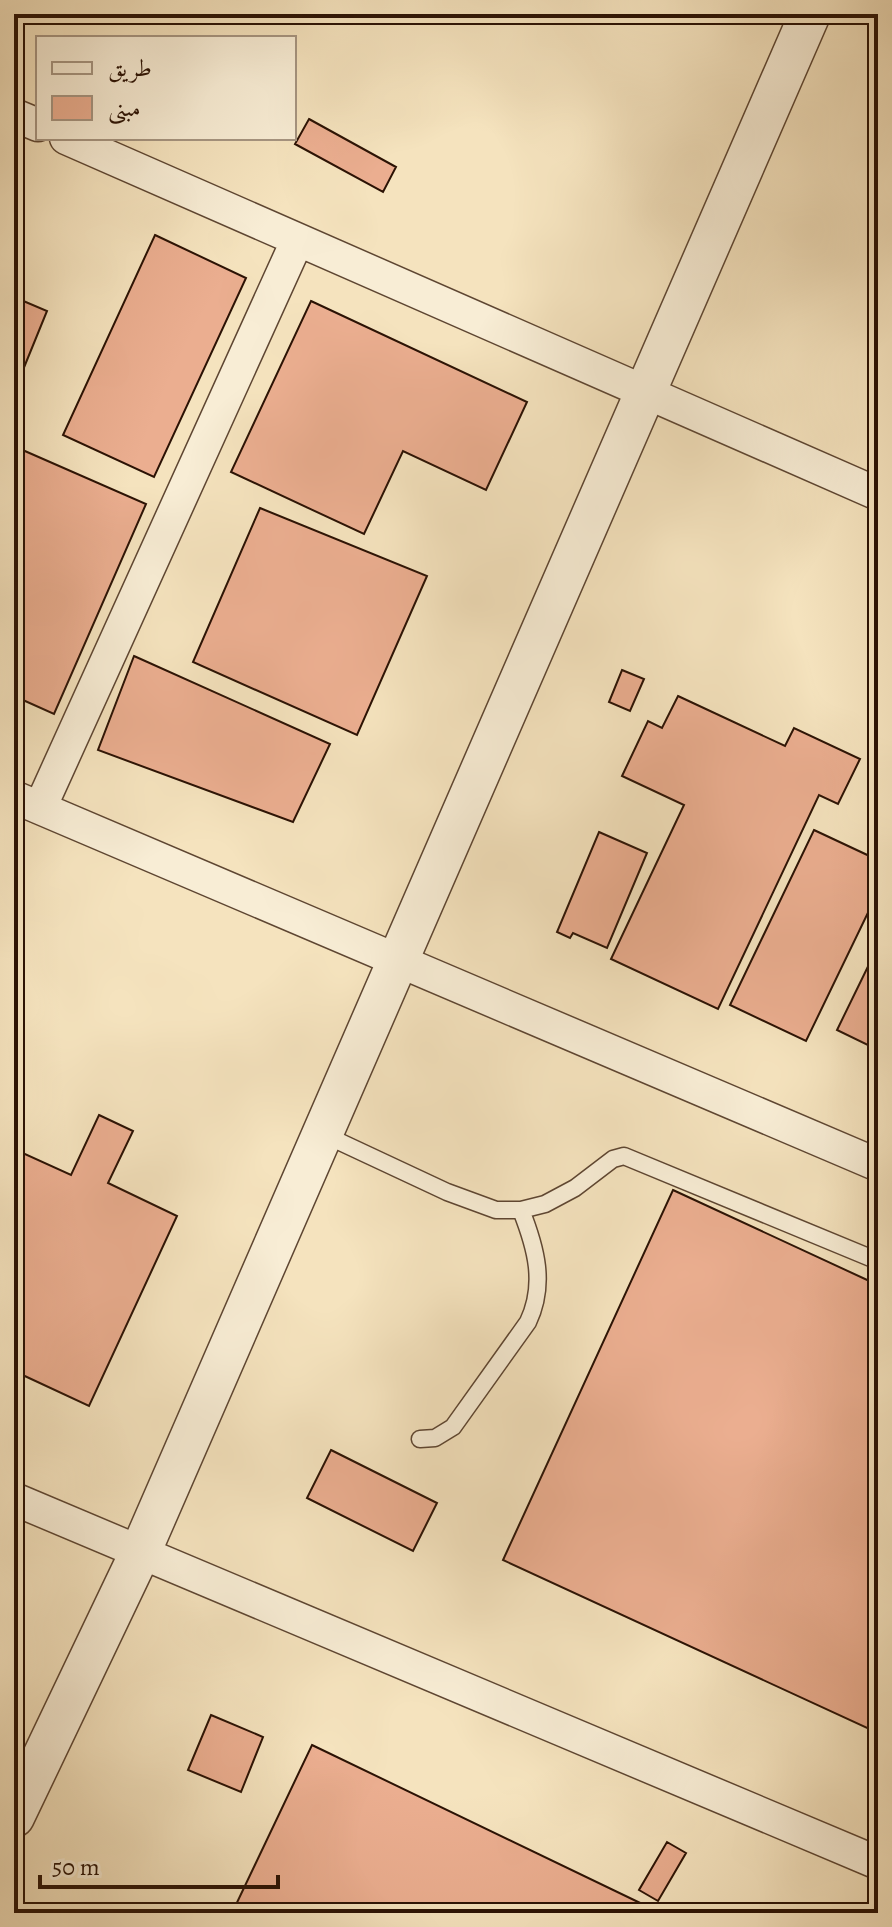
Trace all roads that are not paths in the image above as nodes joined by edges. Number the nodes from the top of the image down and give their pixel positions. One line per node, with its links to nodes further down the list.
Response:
1 (810, 14): 6 (street)
2 (14, 115): 3 (street)
3 (36, 124)
4 (70, 140): 5 (street)
5 (297, 241): 6 (street); 8 (street)
6 (645, 394): 7 (street); 9 (street)
7 (878, 494)
8 (27, 802): 9 (street)
9 (399, 958): 10 (street); 11 (street)
10 (322, 1133): 12 (lane); 16 (street)
11 (878, 1165)
12 (521, 1210): 13 (lane); 14 (lane)
13 (878, 1261)
14 (420, 1439)
15 (14, 1499): 16 (street)
16 (140, 1553): 17 (street); 18 (street)
17 (14, 1817)
18 (878, 1863)

